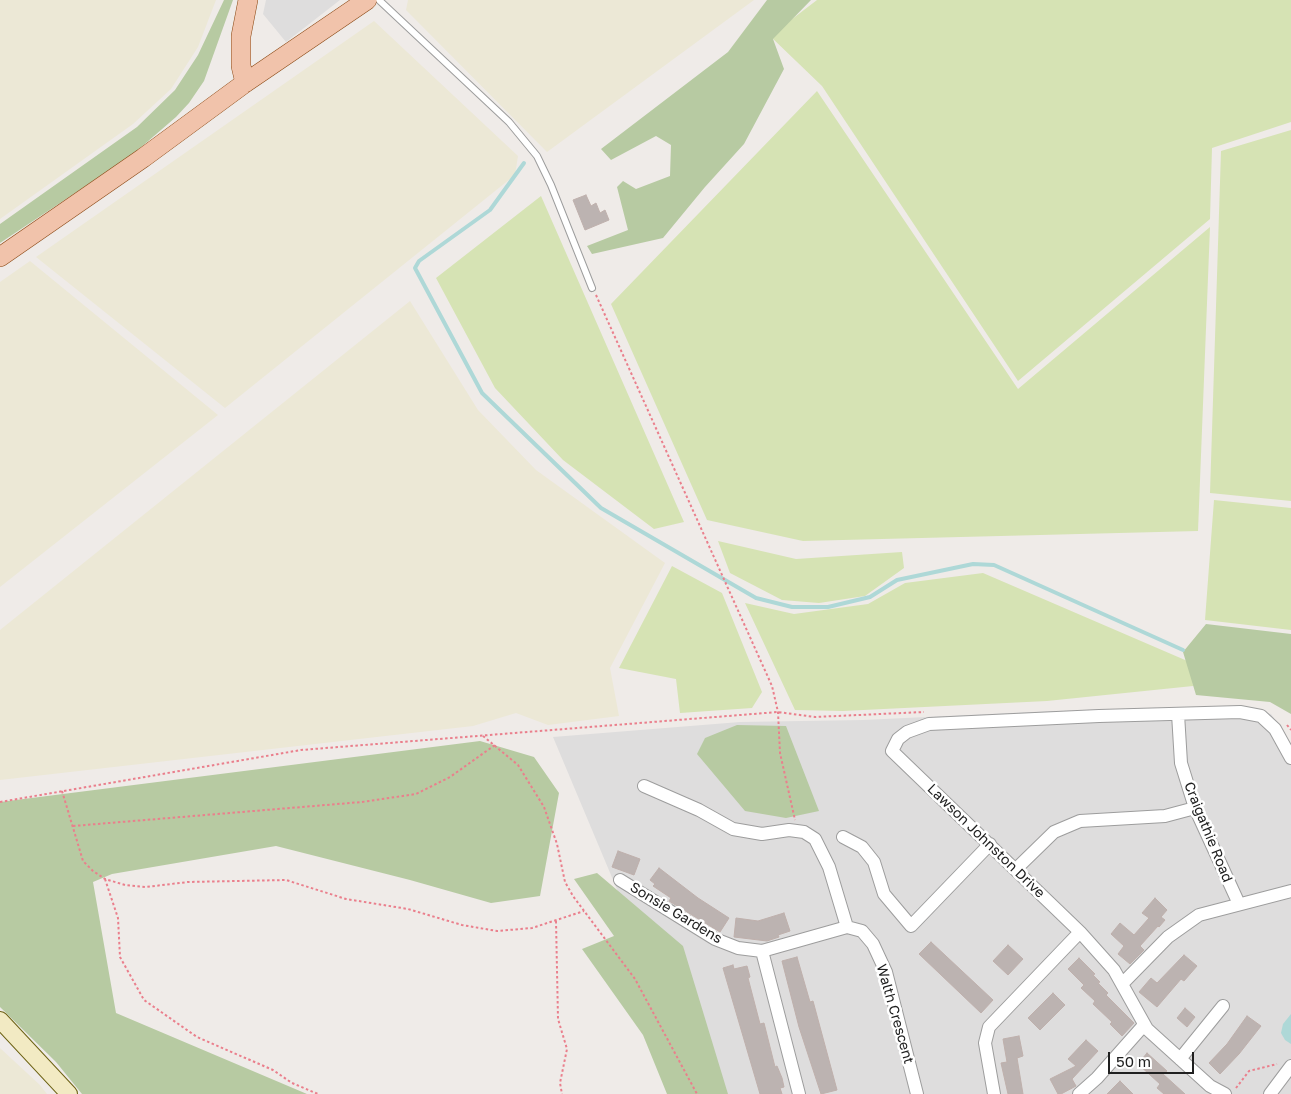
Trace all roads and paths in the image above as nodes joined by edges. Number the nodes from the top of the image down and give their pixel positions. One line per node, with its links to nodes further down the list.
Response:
1 (248, 0): 4 (main road)
2 (366, 0): 4 (main road)
3 (379, 0): 6 (lane)
4 (245, 83): 5 (main road)
5 (0, 258)
6 (592, 288): 7 (path)
7 (778, 712): 8 (path); 12 (path); 20 (path)
8 (932, 712)
9 (1178, 714): 14 (street); 18 (street, Craigathie Road); 22 (street, Lawson Johnston Drive)
10 (1283, 721): 11 (path)
11 (1291, 730)
12 (482, 736): 13 (path); 16 (path)
13 (496, 745): 19 (path); 28 (path)
14 (1291, 758)
15 (644, 786): 20 (street)
16 (62, 791): 17 (path); 19 (path)
17 (0, 802)
18 (1195, 808): 23 (street); 27 (street, Craigathie Road)
19 (73, 826): 24 (path)
20 (798, 831): 30 (street)
21 (843, 837): 22 (street)
22 (990, 844): 23 (street, Lawson Johnston Drive)
23 (1016, 869): 31 (street, Lawson Johnston Drive)
24 (105, 879): 29 (path); 40 (path)
25 (620, 880): 32 (street, Sonsie Gardens)
26 (1291, 891): 27 (street)
27 (1239, 904): 33 (street)
28 (584, 912): 29 (path); 42 (path)
29 (556, 920): 41 (path)
30 (847, 927): 32 (street, Sonsie Gardens); 44 (street, Walth Crescent)
31 (1080, 932): 33 (street, Lawson Johnston Drive); 45 (street)
32 (762, 951): 43 (street)
33 (1122, 984): 36 (street, Lawson Johnston Drive)
34 (1223, 1006): 37 (street)
35 (0, 1020): 39 (main road)
36 (1144, 1025): 37 (street, Lawson Johnston Drive); 46 (street)
37 (1180, 1059): 47 (street, Lawson Johnston Drive)
38 (1287, 1066): 48 (path); 49 (street)
39 (69, 1094)
40 (318, 1094)
41 (562, 1094)
42 (697, 1094)
43 (799, 1094)
44 (917, 1094)
45 (994, 1094)
46 (1079, 1094)
47 (1225, 1094)
48 (1231, 1094)
49 (1270, 1094)

